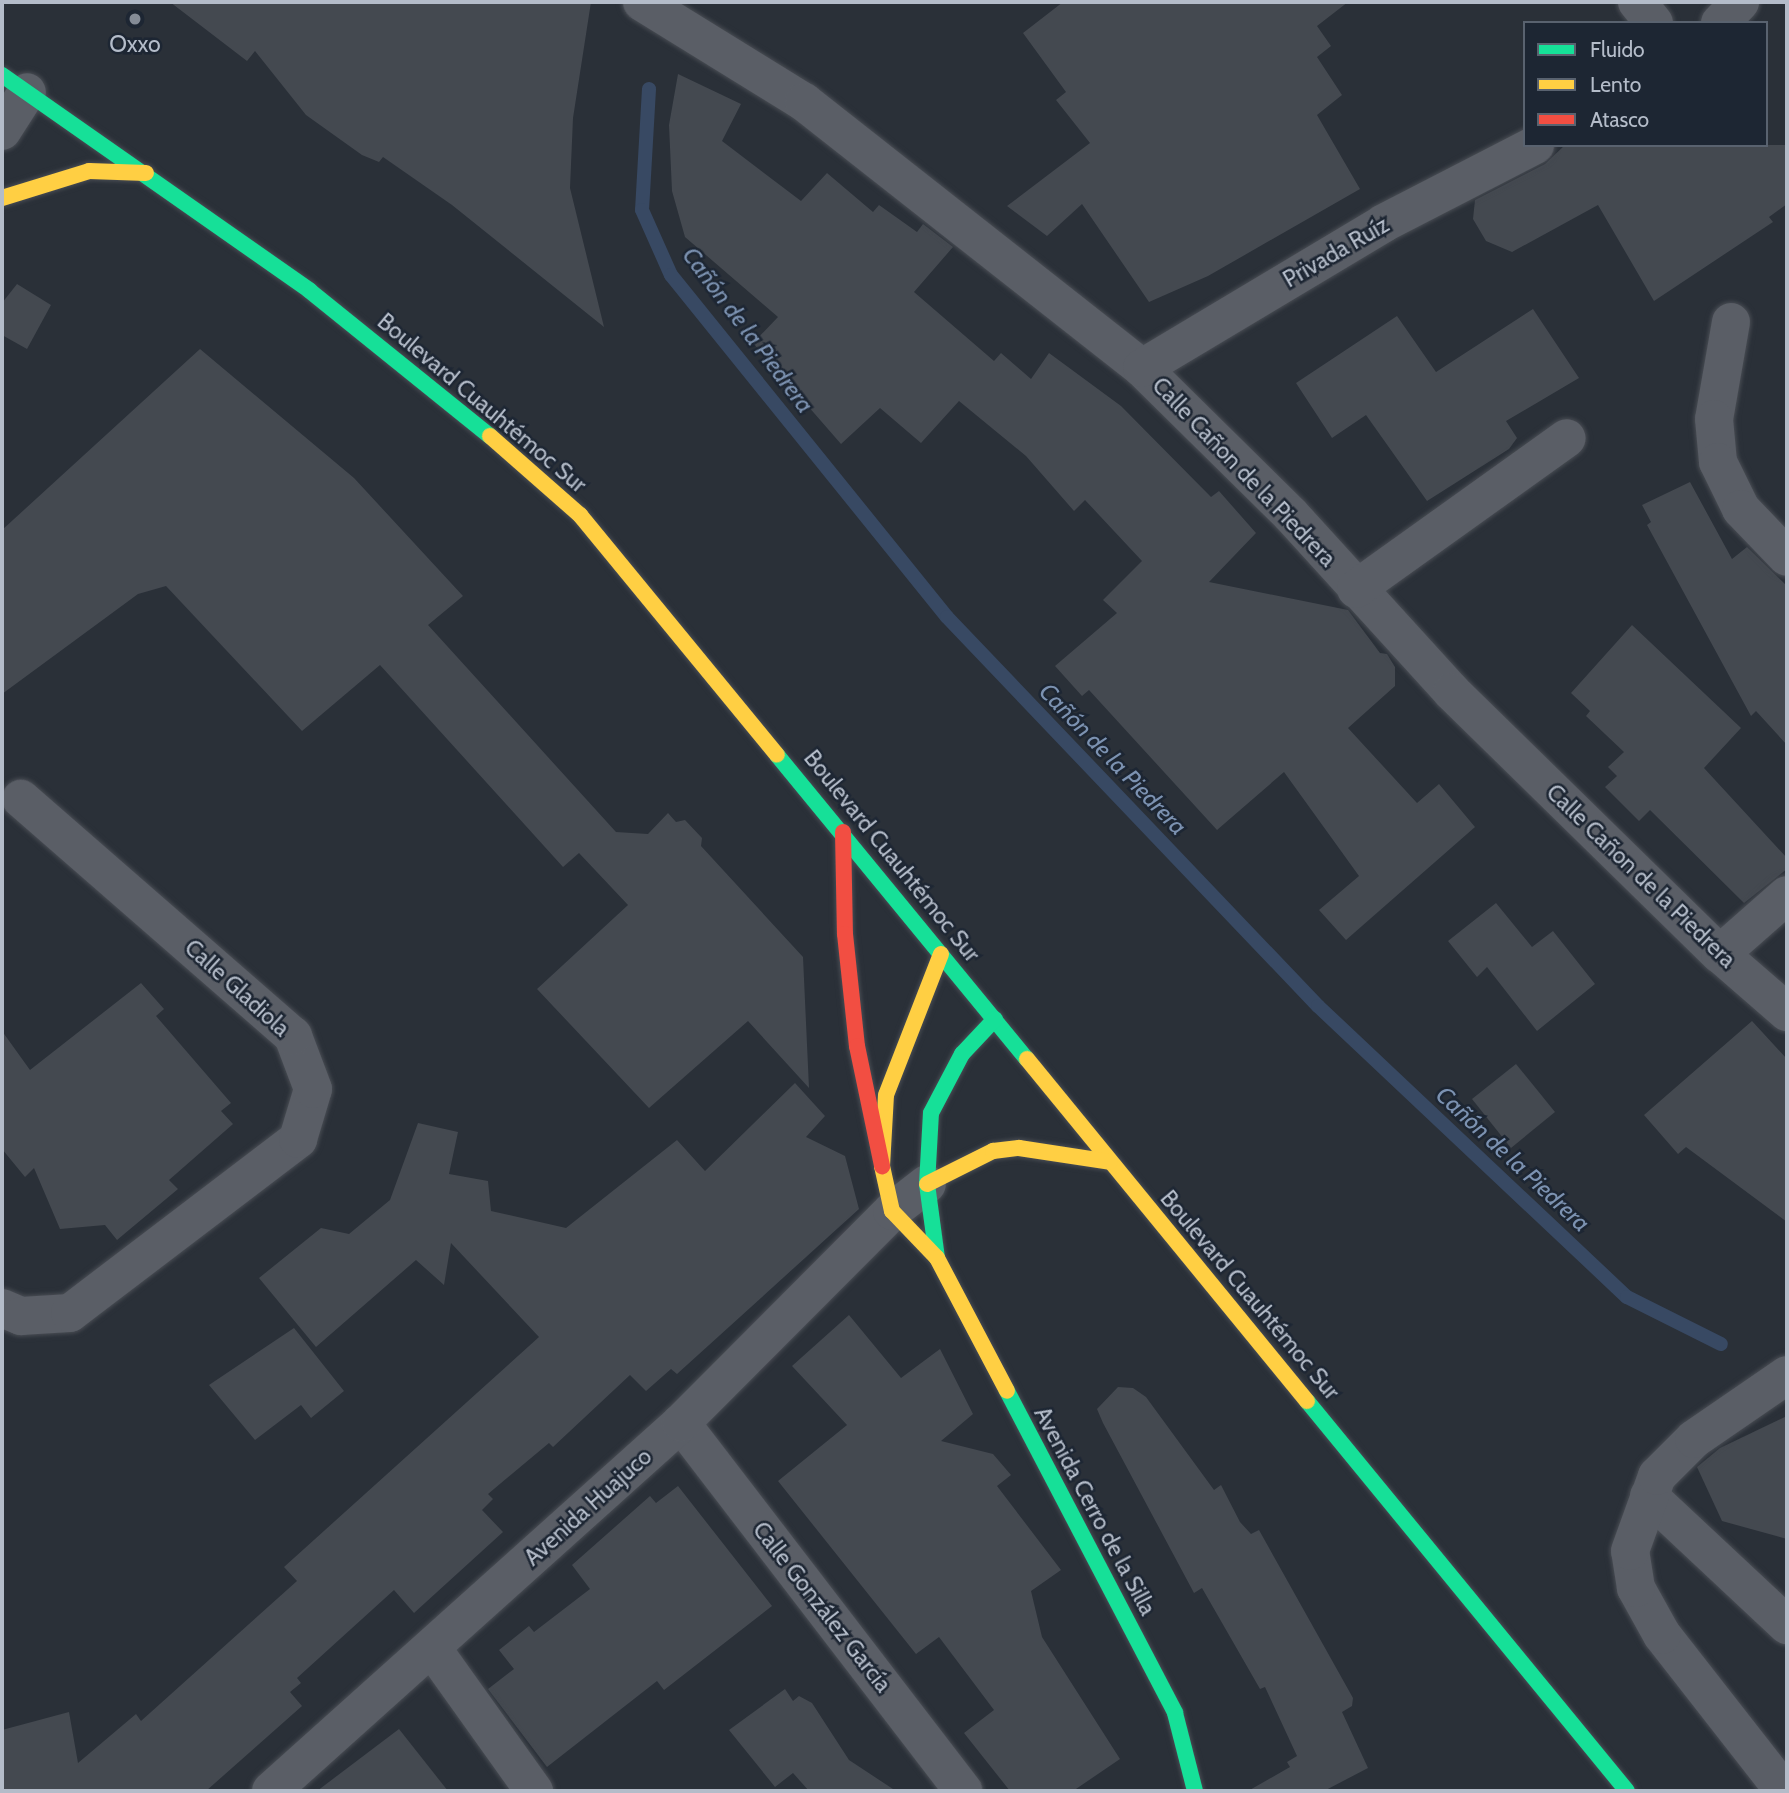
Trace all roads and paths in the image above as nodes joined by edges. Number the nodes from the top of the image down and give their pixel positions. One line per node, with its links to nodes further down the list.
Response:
1 (642, 2): 12 (street, Calle Cañon de la Piedrera)
2 (1637, 2): 4 (street)
3 (1740, 2): 5 (street)
4 (1652, 21)
5 (1722, 21)
6 (14, 83): 7 (street); 9 (main road, Boulevard Cuauhtémoc Sur)
7 (2, 131)
8 (1531, 147): 12 (street, Privada Ruíz)
9 (146, 173): 10 (main road); 17 (main road, Boulevard Cuauhtémoc Sur)
10 (2, 198)
11 (1731, 322): 14 (street)
12 (1142, 368): 15 (street, Calle Cañon de la Piedrera)
13 (1567, 438): 15 (street)
14 (1787, 557)
15 (1356, 589): 20 (street, Calle Cañon de la Piedrera)
16 (21, 799): 28 (street, Calle Gladiola)
17 (843, 832): 19 (main road, Boulevard Cuauhtémoc Sur); 24 (main road)
18 (1787, 895): 20 (street)
19 (942, 954): 22 (main road, Boulevard Cuauhtémoc Sur); 24 (main road)
20 (1720, 954): 21 (street, Calle Cañon de la Piedrera)
21 (1787, 1012)
22 (995, 1019): 23 (main road, Boulevard Cuauhtémoc Sur); 25 (main road)
23 (1110, 1162): 25 (main road); 38 (main road, Boulevard Cuauhtémoc Sur)
24 (882, 1166): 26 (main road)
25 (927, 1184): 26 (street, Avenida Huajuco); 27 (main road, Avenida Cerro de la Silla)
26 (892, 1211): 27 (main road, Avenida Cerro de la Silla); 30 (street, Avenida Huajuco)
27 (937, 1258): 37 (main road, Avenida Cerro de la Silla)
28 (2, 1308)
29 (1787, 1375): 31 (street)
30 (681, 1423): 33 (street, Avenida Huajuco); 36 (street, Calle González García)
31 (1649, 1496): 32 (street); 39 (street)
32 (1787, 1625)
33 (432, 1648): 34 (street, Avenida Huajuco); 35 (street)
34 (271, 1791)
35 (534, 1791)
36 (963, 1791)
37 (1195, 1791)
38 (1627, 1791)
39 (1784, 1791)

